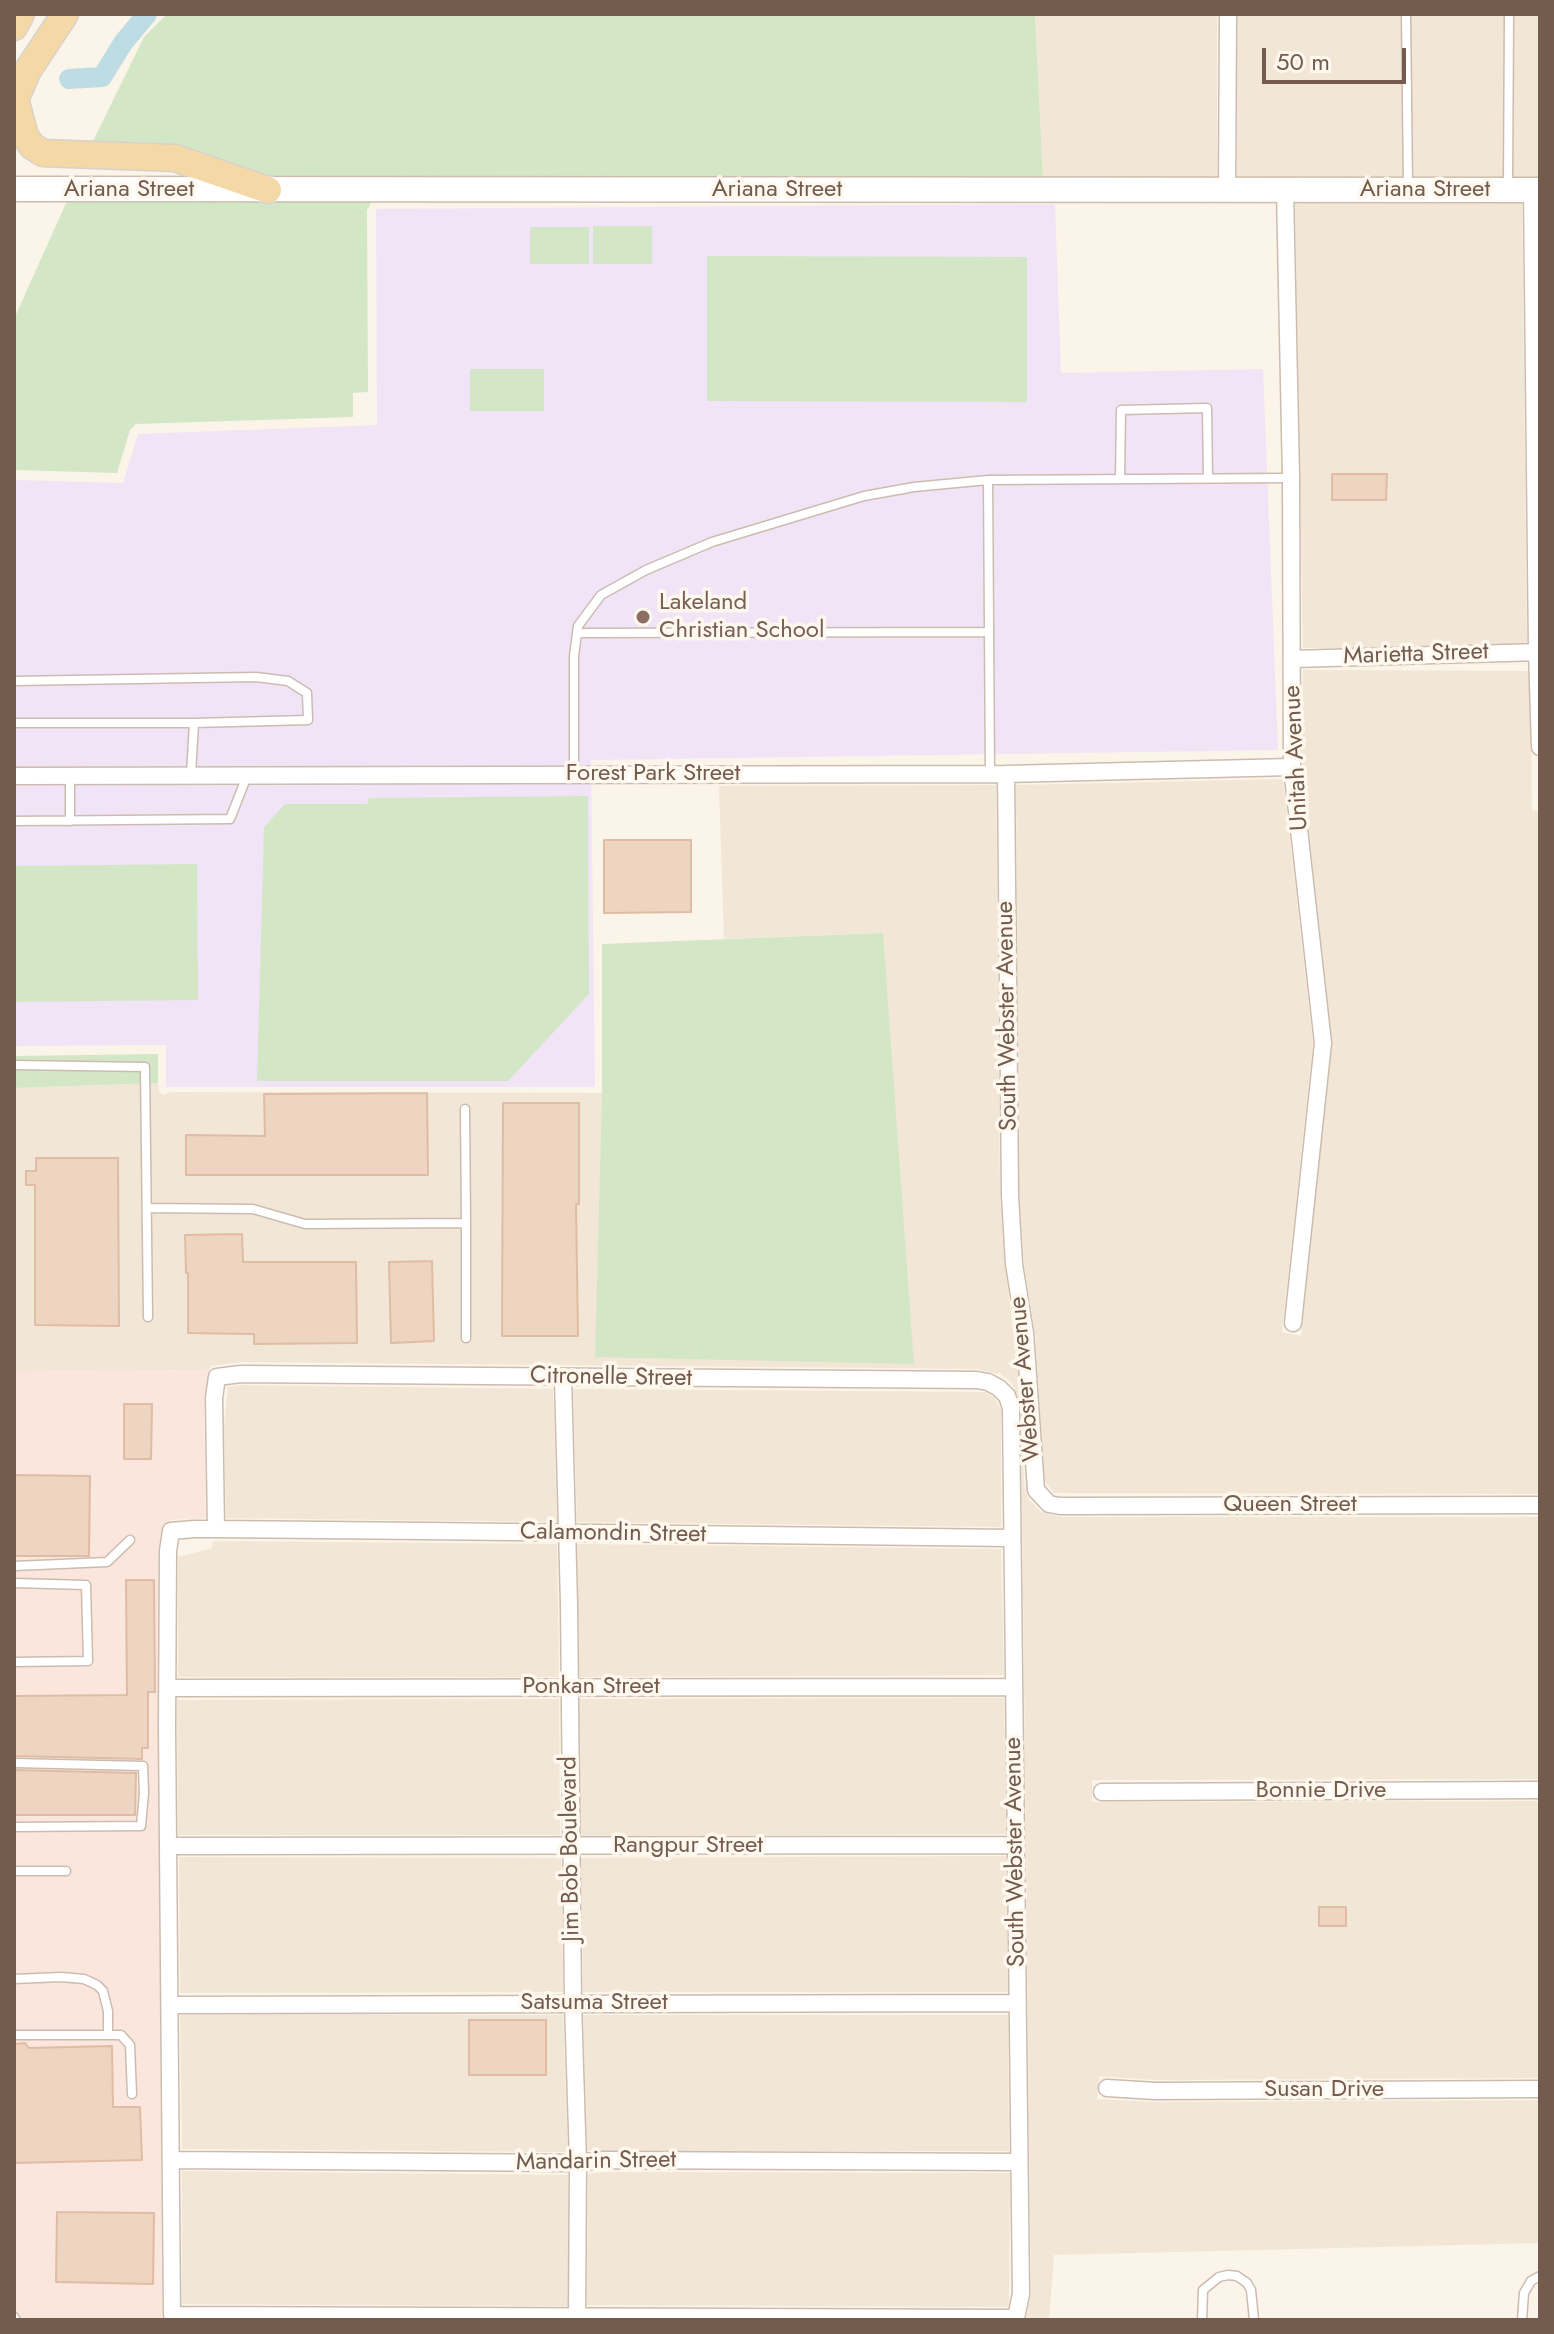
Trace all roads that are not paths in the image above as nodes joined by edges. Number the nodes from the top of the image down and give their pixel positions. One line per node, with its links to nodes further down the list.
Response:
1 (21, 14): 6 (main road)
2 (65, 14): 7 (main road)
3 (1228, 14): 11 (street)
4 (1406, 14): 13 (lane)
5 (1509, 14): 10 (lane)
6 (14, 27)
7 (14, 100): 9 (main road)
8 (14, 189): 9 (street, Ariana Street)
9 (268, 190): 11 (street, Ariana Street)
10 (1527, 190): 13 (street, Ariana Street); 20 (street)
11 (1227, 191): 12 (street, Ariana Street)
12 (1285, 191): 13 (street, Ariana Street); 14 (street, Unitah Avenue)
13 (1408, 191)
14 (1291, 478): 16 (lane); 21 (street, Unitah Avenue)
15 (1120, 479): 16 (lane); 16 (lane); 17 (lane)
16 (1208, 479)
17 (988, 480): 18 (lane); 19 (lane)
18 (987, 632): 19 (lane); 28 (lane)
19 (577, 633): 27 (lane)
20 (1538, 652): 21 (street, Marietta Street); 25 (street)
21 (1293, 659): 26 (street, Unitah Avenue)
22 (14, 681): 24 (lane)
23 (14, 723): 24 (lane)
24 (194, 723): 30 (lane)
25 (1540, 747)
26 (1292, 767): 28 (street, Forest Park Street); 41 (street, Unitah Avenue)
27 (574, 774): 28 (street, Forest Park Street); 31 (street, Forest Park Street)
28 (998, 774): 39 (street, South Webster Avenue)
29 (70, 775): 30 (street, Forest Park Street); 32 (street, Forest Park Street); 34 (lane)
30 (191, 775): 31 (street, Forest Park Street)
31 (247, 775): 34 (lane)
32 (14, 776)
33 (14, 821): 34 (lane)
34 (70, 821)
35 (14, 1065): 37 (lane)
36 (465, 1109): 38 (lane)
37 (148, 1208): 38 (lane); 40 (lane)
38 (466, 1223): 42 (lane)
39 (1014, 1258): 45 (street, Webster Avenue)
40 (148, 1317)
41 (1293, 1323)
42 (466, 1338)
43 (563, 1378): 44 (street, Citronelle Street); 47 (street, Citronelle Street); 48 (street, Jim Bob Boulevard)
44 (999, 1388): 49 (street, South Webster Avenue)
45 (1042, 1497): 46 (street, Queen Street)
46 (1540, 1505)
47 (216, 1529): 48 (street, Calamondin Street); 55 (street, Calamondin Street)
48 (567, 1533): 49 (street, Calamondin Street); 56 (street, Jim Bob Boulevard)
49 (1011, 1538): 54 (street, South Webster Avenue)
50 (130, 1540): 51 (lane)
51 (14, 1566)
52 (14, 1583): 53 (lane)
53 (14, 1662)
54 (1014, 1687): 56 (street, Ponkan Street); 61 (street, South Webster Avenue)
55 (168, 1688): 56 (street, Ponkan Street); 62 (street)
56 (569, 1688): 63 (street, Jim Bob Boulevard)
57 (14, 1763): 60 (lane)
58 (1540, 1790): 59 (street, Bonnie Drive)
59 (1102, 1792)
60 (14, 1827)
61 (1016, 1845): 63 (street, Rangpur Street); 68 (street, South Webster Avenue)
62 (169, 1846): 63 (street, Rangpur Street); 69 (street)
63 (571, 1847): 67 (street, Jim Bob Boulevard)
64 (14, 1871): 65 (lane)
65 (66, 1871)
66 (14, 1979): 70 (lane)
67 (573, 2003): 68 (street, Satsuma Street); 69 (street, Satsuma Street); 77 (street, Jim Bob Boulevard)
68 (1018, 2003): 76 (street, South Webster Avenue)
69 (170, 2005): 75 (street)
70 (108, 2034): 71 (lane); 74 (lane)
71 (14, 2035)
72 (1107, 2088): 73 (street, Susan Drive)
73 (1540, 2089)
74 (132, 2094)
75 (172, 2160): 77 (street, Mandarin Street); 79 (street)
76 (1019, 2162): 77 (street, Mandarin Street); 80 (street, South Webster Avenue)
77 (578, 2163): 79 (street, Jim Bob Boulevard)
78 (1540, 2276): 83 (lane)
79 (578, 2318): 80 (street)
80 (1016, 2318)
81 (1202, 2320): 82 (lane)
82 (1254, 2320)
83 (1522, 2320)

